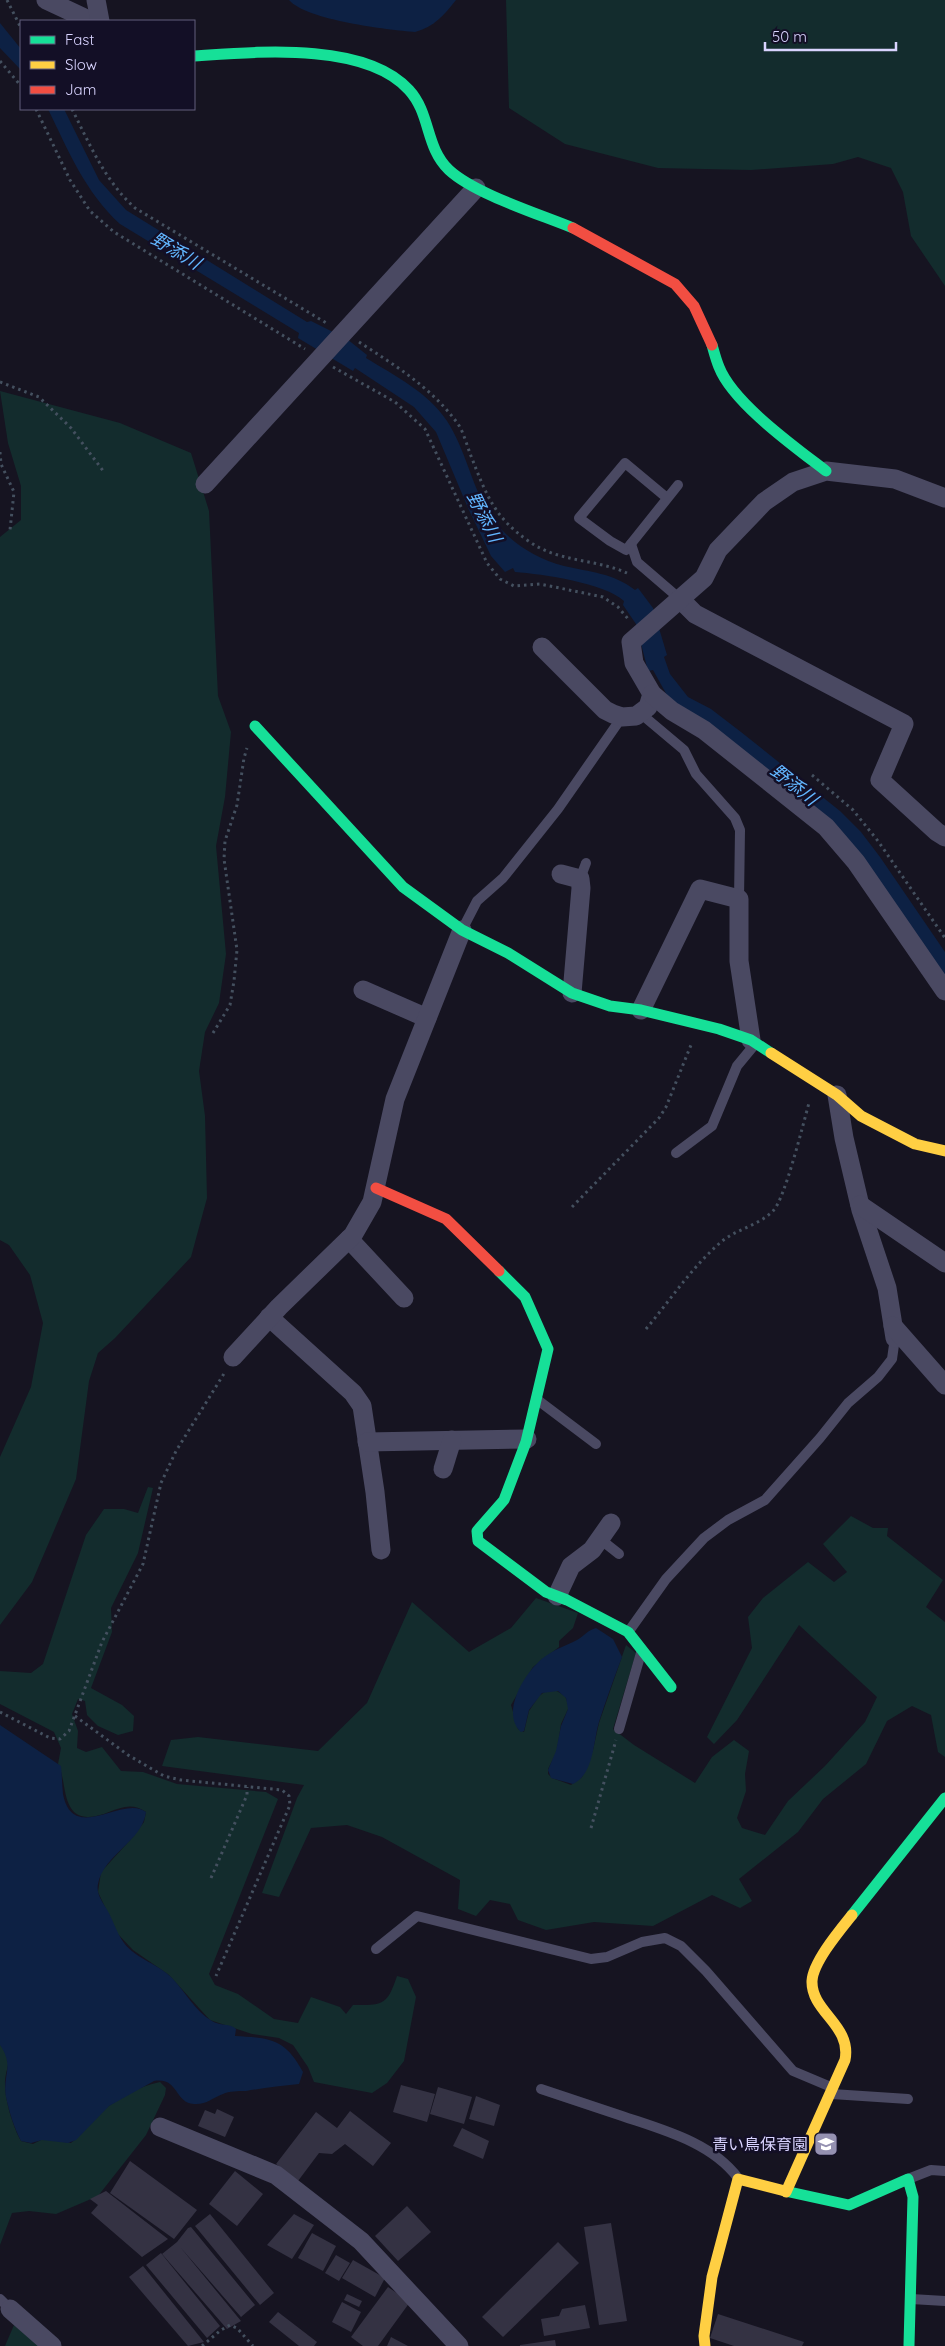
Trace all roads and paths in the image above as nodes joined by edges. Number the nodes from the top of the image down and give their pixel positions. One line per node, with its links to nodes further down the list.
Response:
1 (7, 0): 6 (path)
2 (46, 0): 4 (street)
3 (96, 0): 5 (street)
4 (89, 20)
5 (100, 20)
6 (20, 26)
7 (195, 56): 12 (street)
8 (0, 61): 9 (path)
9 (20, 85)
10 (36, 110): 14 (path)
11 (73, 110): 13 (path)
12 (476, 188): 13 (street); 17 (street)
13 (344, 334): 14 (street); 25 (path)
14 (322, 358): 19 (street); 27 (path)
15 (0, 382): 18 (path)
16 (0, 452): 23 (path)
17 (826, 470): 22 (street); 26 (street)
18 (104, 472)
19 (205, 484)
20 (678, 485): 21 (lane)
21 (667, 498): 24 (lane); 24 (lane)
22 (945, 498)
23 (10, 530)
24 (630, 544): 26 (lane)
25 (633, 577)
26 (680, 599): 27 (street); 34 (street)
27 (634, 638): 29 (street)
28 (542, 647): 31 (street)
29 (652, 694): 30 (street); 40 (street)
30 (640, 713): 31 (street); 36 (lane)
31 (622, 717): 37 (lane)
32 (255, 726): 37 (street); 45 (path)
33 (812, 775): 38 (path)
34 (945, 837)
35 (561, 874): 41 (street)
36 (739, 899): 42 (street); 46 (street)
37 (462, 930): 41 (street); 43 (street)
38 (945, 938)
39 (363, 990): 43 (street)
40 (945, 991)
41 (572, 993): 42 (street)
42 (641, 1010): 44 (street)
43 (427, 1018): 51 (street)
44 (699, 1024): 46 (street); 53 (path)
45 (213, 1033)
46 (754, 1042): 47 (street); 50 (lane)
47 (816, 1082): 48 (street); 58 (path)
48 (837, 1095): 49 (street); 52 (street)
49 (945, 1151)
50 (676, 1153)
51 (376, 1188): 54 (street); 62 (street)
52 (860, 1205): 55 (street); 59 (street)
53 (572, 1207)
54 (349, 1239): 56 (street); 57 (street)
55 (945, 1263)
56 (404, 1298)
57 (269, 1317): 60 (street); 65 (street)
58 (646, 1329)
59 (894, 1332): 61 (street); 73 (lane)
60 (234, 1357): 77 (path)
61 (945, 1385)
62 (536, 1399): 63 (street); 66 (lane)
63 (527, 1439): 64 (street); 72 (street)
64 (452, 1440): 65 (street); 67 (street)
65 (367, 1442): 70 (street)
66 (596, 1444)
67 (444, 1469)
68 (611, 1523): 69 (street)
69 (600, 1539): 71 (lane); 72 (street)
70 (381, 1550)
71 (620, 1554)
72 (557, 1596): 73 (street)
73 (628, 1632): 74 (street)
74 (642, 1650): 75 (street); 78 (lane)
75 (671, 1687)
76 (0, 1712): 77 (path)
77 (76, 1716): 79 (path)
78 (619, 1729): 81 (path)
79 (247, 1787): 82 (path); 84 (path)
80 (945, 1798): 86 (street)
81 (591, 1828)
82 (211, 1878)
83 (376, 1949): 86 (lane)
84 (216, 1976)
85 (541, 2089): 90 (lane)
86 (832, 2091): 87 (lane); 92 (street)
87 (908, 2099)
88 (160, 2127): 100 (street)
89 (945, 2172): 91 (lane)
90 (738, 2179): 92 (street); 101 (street)
91 (908, 2179): 92 (street); 93 (street)
92 (786, 2192)
93 (910, 2299): 94 (lane); 96 (street)
94 (945, 2301)
95 (5, 2304): 97 (street)
96 (908, 2345)
97 (52, 2346)
98 (202, 2346): 99 (path)
99 (253, 2346)
100 (459, 2346)
101 (705, 2346)

